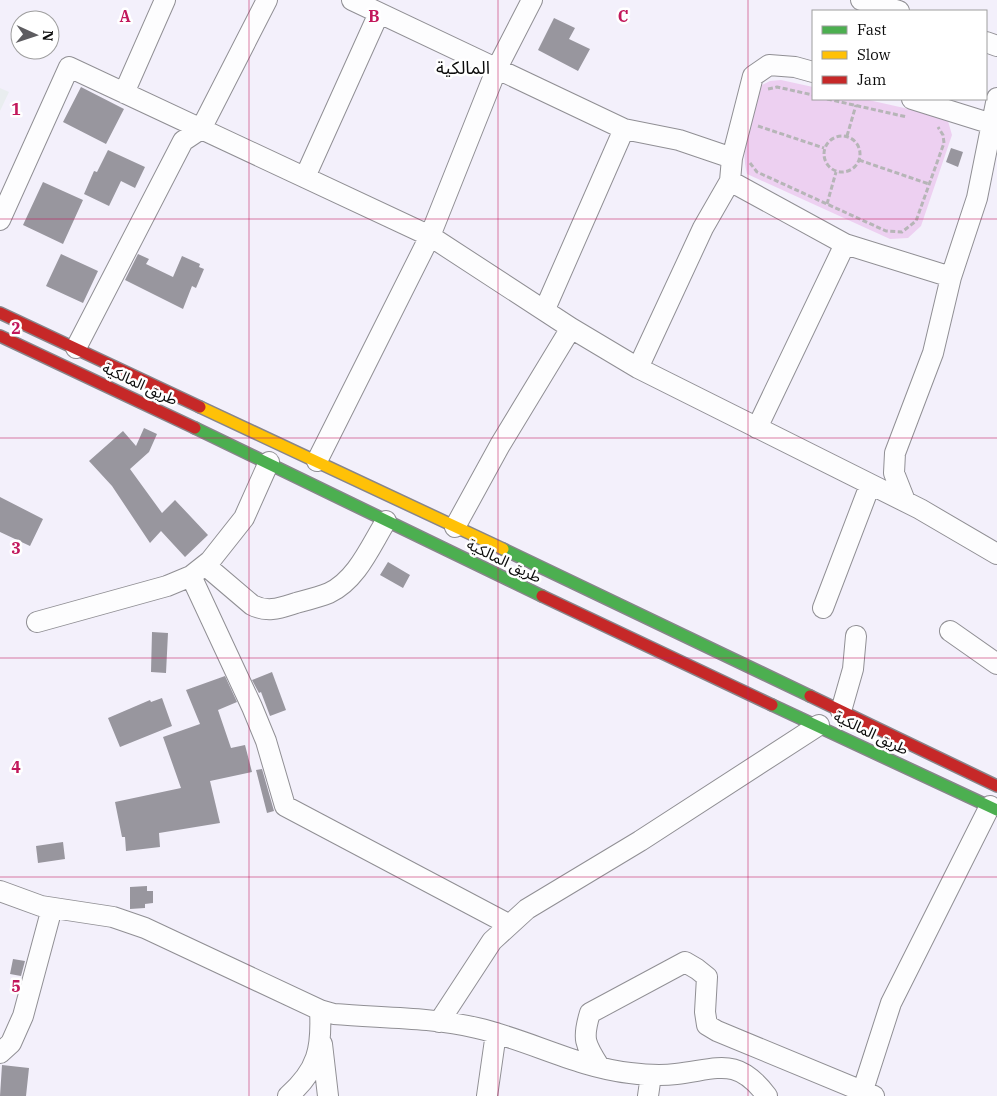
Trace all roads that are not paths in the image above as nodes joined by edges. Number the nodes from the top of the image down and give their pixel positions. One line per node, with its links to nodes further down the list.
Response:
1 (165, 0): 10 (street)
2 (268, 0): 14 (street)
3 (352, 0): 7 (street)
4 (532, 0): 8 (street)
5 (861, 0): 6 (street)
6 (896, 10)
7 (379, 13): 8 (street); 18 (street)
8 (497, 68): 15 (street); 21 (street)
9 (812, 72): 16 (street)
10 (124, 93): 14 (street); 20 (street)
11 (997, 98): 13 (street)
12 (915, 100): 13 (street)
13 (992, 124): 17 (street)
14 (200, 129): 18 (street); 28 (street)
15 (624, 129): 16 (street); 24 (street)
16 (741, 158): 19 (street)
17 (991, 159): 23 (street)
18 (305, 177): 21 (street)
19 (730, 181): 22 (street); 29 (street)
20 (0, 220)
21 (430, 236): 24 (street); 33 (street)
22 (845, 244): 23 (street); 32 (street)
23 (951, 277): 36 (street)
24 (545, 309): 26 (street)
25 (0, 313): 28 (main road, طريق المالكية)
26 (571, 328): 29 (street); 38 (street)
27 (0, 336): 31 (main road, طريق المالكية)
28 (76, 348): 30 (main road, طريق المالكية)
29 (638, 368): 32 (street)
30 (144, 379): 31 (main road); 33 (main road, طريق المالكية)
31 (135, 398): 34 (main road, طريق المالكية)
32 (757, 428): 35 (street)
33 (317, 461): 38 (main road, طريق المالكية)
34 (269, 462): 37 (main road, طريق المالكية); 40 (street)
35 (870, 485): 36 (street); 41 (street)
36 (905, 502): 39 (street)
37 (386, 521): 40 (street); 42 (main road, طريق المالكية)
38 (455, 527): 42 (main road, طريق المالكية)
39 (997, 554)
40 (198, 570): 43 (street); 53 (street)
41 (823, 608)
42 (609, 614): 47 (main road, طريق المالكية); 48 (main road, طريق المالكية)
43 (37, 622)
44 (950, 631): 46 (street)
45 (856, 636): 47 (street)
46 (997, 664)
47 (841, 711): 49 (main road, طريق المالكية)
48 (819, 725): 50 (main road, طريق المالكية); 53 (street)
49 (997, 786)
50 (993, 808): 61 (street)
51 (0, 891): 52 (street)
52 (52, 908): 54 (street); 58 (street)
53 (508, 924): 55 (street)
54 (320, 1010): 55 (street); 57 (street)
55 (439, 1022): 56 (street)
56 (496, 1033): 59 (street); 64 (street)
57 (322, 1040): 62 (street); 63 (street)
58 (0, 1053)
59 (599, 1066): 60 (street); 61 (street)
60 (651, 1075): 65 (street); 66 (street)
61 (866, 1094)
62 (288, 1096)
63 (328, 1096)
64 (487, 1096)
65 (648, 1096)
66 (767, 1096)

